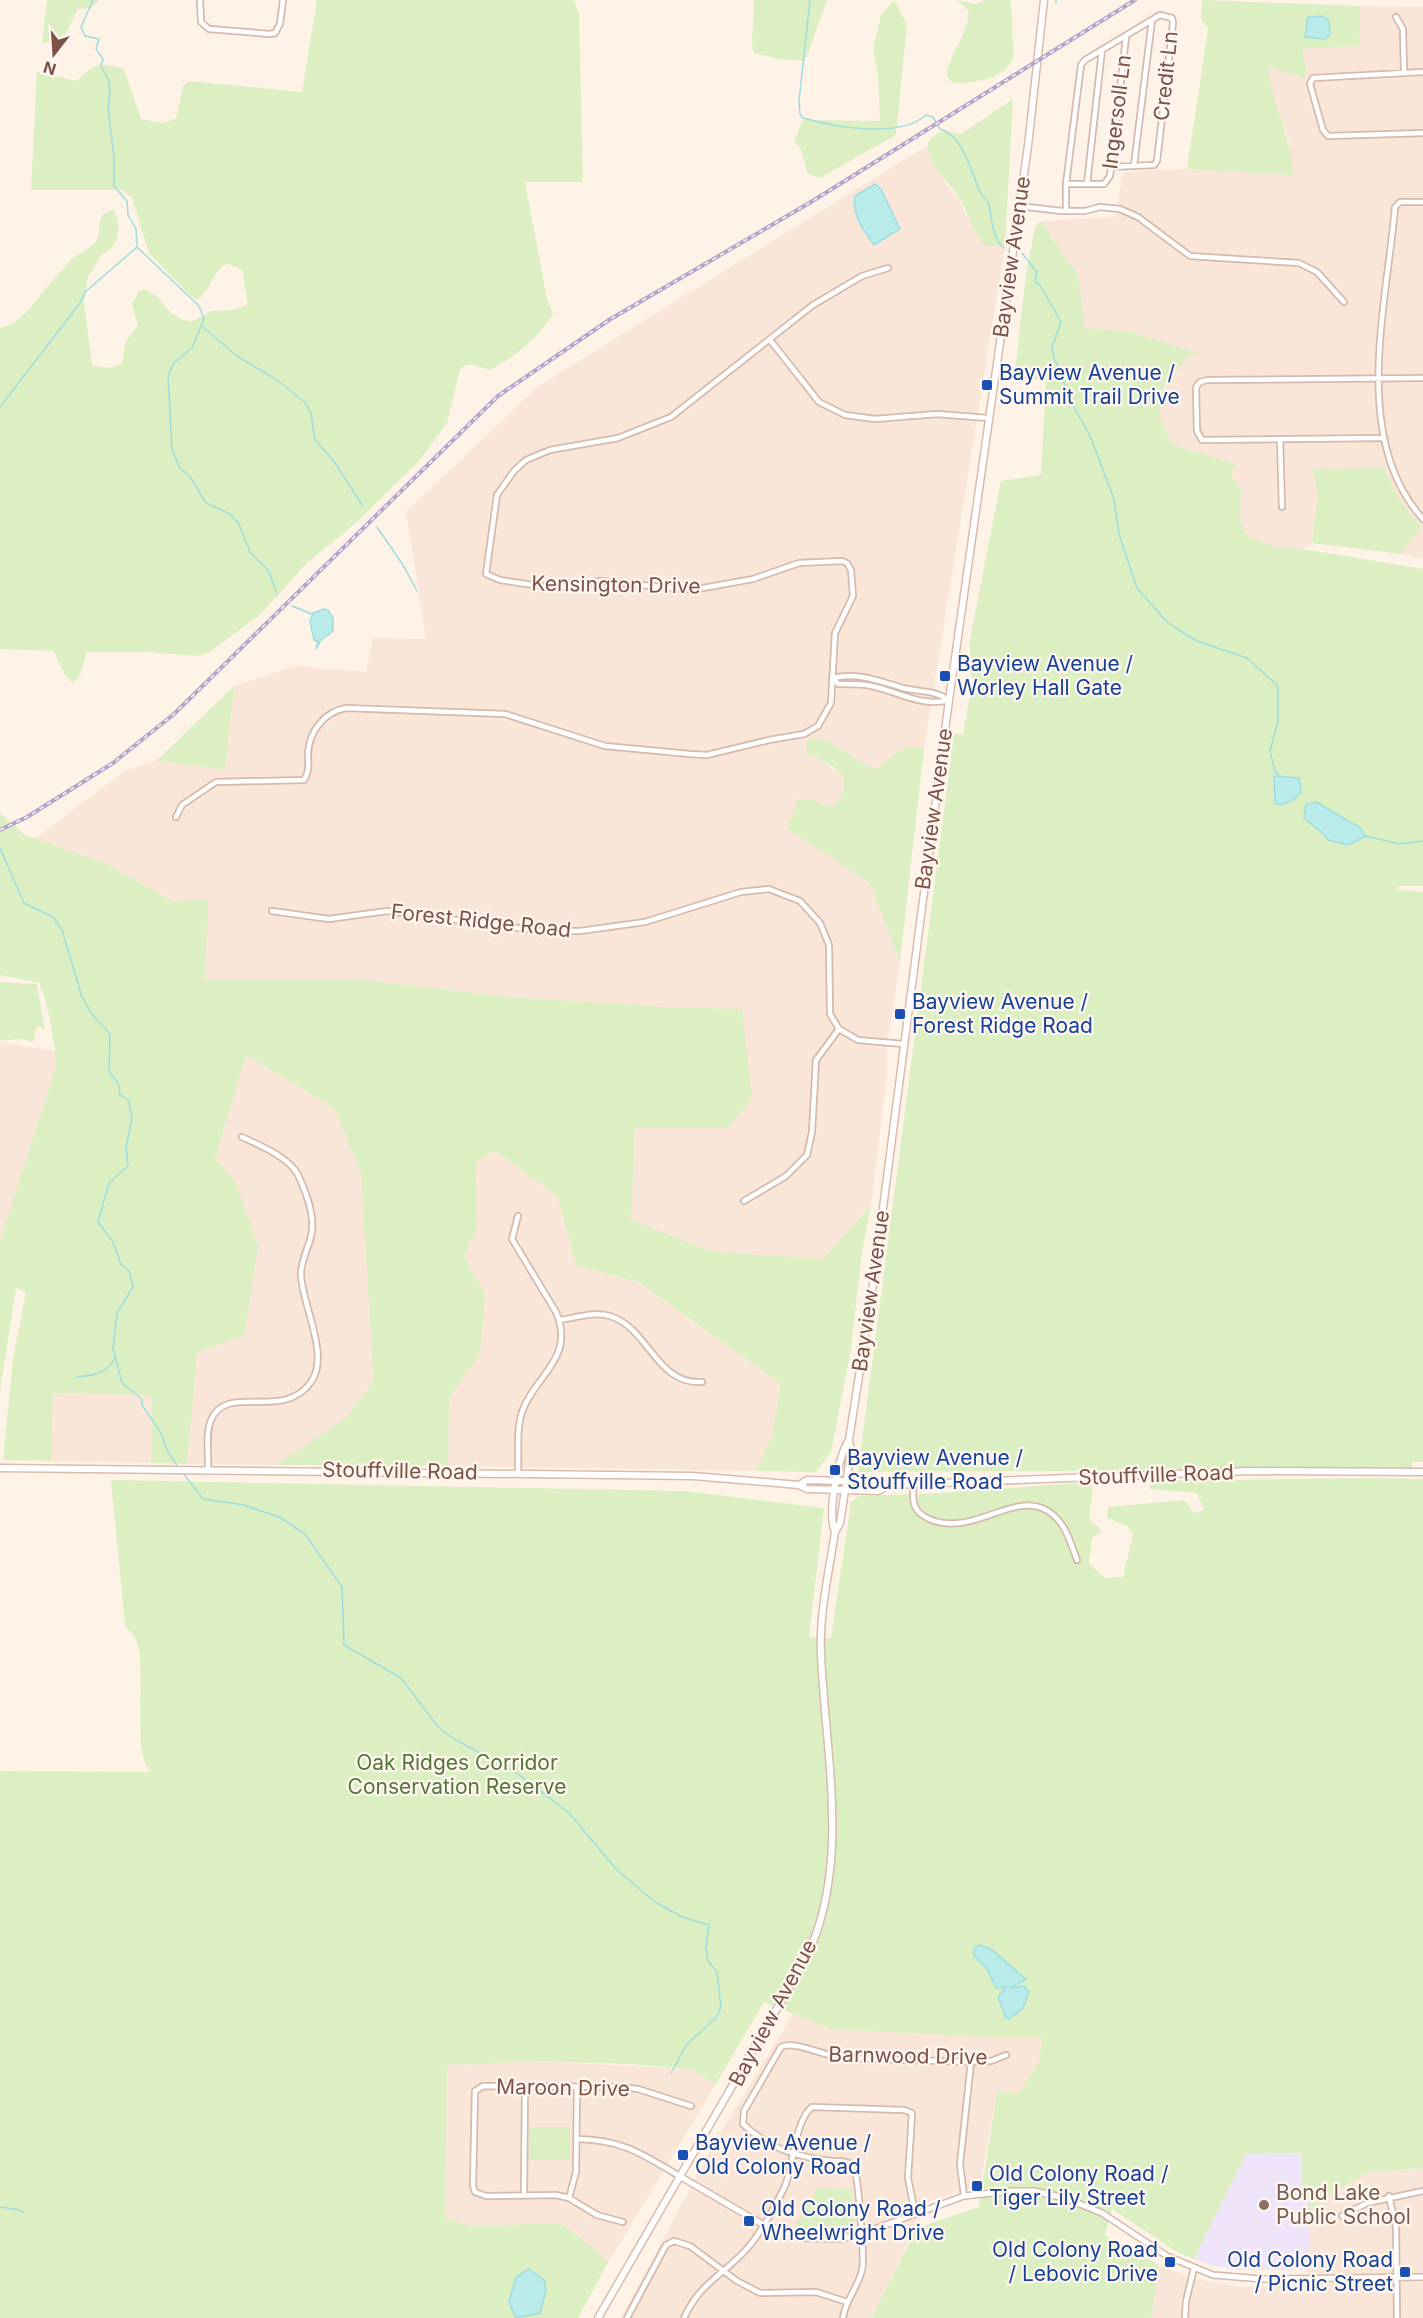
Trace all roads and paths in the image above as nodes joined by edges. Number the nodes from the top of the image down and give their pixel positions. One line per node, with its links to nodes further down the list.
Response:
1 (200, 0): 2 (street)
2 (283, 0)
3 (1044, 0): 16 (main road, Bayview Avenue)
4 (1396, 17): 9 (street)
5 (1152, 20): 6 (street, Credit Ln); 11 (street); 11 (street, Credit Ln)
6 (1126, 37): 7 (street, Credit Ln); 12 (street, Ingersoll Ln)
7 (1102, 50): 13 (street, Credit Ln); 14 (street)
8 (1423, 72): 9 (street)
9 (1404, 73): 10 (street)
10 (1423, 133)
11 (1134, 165): 12 (street, Credit Ln)
12 (1111, 166): 14 (street, Ingersoll Ln)
13 (1066, 184): 14 (street, Ingersoll Ln); 17 (street, Credit Ln)
14 (1087, 184)
15 (1423, 202): 22 (street)
16 (1019, 206): 17 (street); 23 (main road, Bayview Avenue)
17 (1066, 211): 19 (street)
18 (888, 268): 20 (street)
19 (1344, 302)
20 (770, 340): 23 (street); 28 (street, Kensington Drive)
21 (1423, 378): 22 (street)
22 (1380, 379): 24 (street); 25 (street)
23 (988, 418): 29 (main road, Bayview Avenue)
24 (1382, 438): 25 (street); 27 (street)
25 (1280, 439): 26 (street)
26 (1282, 507)
27 (1423, 519)
28 (833, 678): 29 (street); 29 (street); 30 (street)
29 (949, 700): 33 (main road, Bayview Avenue)
30 (176, 818)
31 (272, 910): 32 (street, Forest Ridge Road)
32 (840, 1029): 33 (street); 35 (street)
33 (903, 1044): 39 (main road, Bayview Avenue)
34 (242, 1137): 41 (street)
35 (744, 1201)
36 (518, 1216): 37 (street)
37 (559, 1320): 38 (street); 42 (street)
38 (702, 1382)
39 (849, 1440): 44 (main road, Bayview Avenue); 45 (main road, Bayview Avenue)
40 (0, 1468): 41 (main road, Stouffville Road)
41 (208, 1470): 42 (main road, Stouffville Road)
42 (518, 1472): 47 (main road, Stouffville Road)
43 (1423, 1472): 46 (main road, Stouffville Road)
44 (837, 1481): 45 (main road, Stouffville Road); 47 (main road, Stouffville Road); 49 (main road, Bayview Avenue)
45 (847, 1481): 48 (main road, Stouffville Road); 50 (main road, Bayview Avenue)
46 (913, 1484): 48 (main road, Stouffville Road); 52 (street)
47 (799, 1485): 49 (main road, Stouffville Road)
48 (889, 1485): 50 (main road, Stouffville Road)
49 (836, 1490): 50 (main road, Stouffville Road); 51 (main road, Bayview Avenue)
50 (845, 1490): 51 (main road, Bayview Avenue)
51 (835, 1532): 60 (main road, Bayview Avenue)
52 (1077, 1560)
53 (1006, 2055): 54 (street, Barnwood Drive)
54 (971, 2062): 59 (street, Barnwood Drive); 63 (street)
55 (577, 2088): 56 (street, Maroon Drive); 57 (street, Maroon Drive); 58 (street)
56 (525, 2089): 62 (street); 62 (street, Maroon Drive)
57 (691, 2106)
58 (577, 2139): 60 (street); 65 (street)
59 (794, 2153): 66 (street); 69 (street); 70 (street)
60 (681, 2177): 69 (street); 76 (main road, Bayview Avenue)
61 (1423, 2191): 64 (street)
62 (524, 2194): 65 (street, Maroon Drive)
63 (964, 2196): 66 (street); 71 (street)
64 (1389, 2196): 67 (street); 73 (street)
65 (569, 2198): 68 (street, Maroon Drive)
66 (915, 2212): 70 (street)
67 (1342, 2216)
68 (623, 2222)
69 (762, 2224): 70 (street); 72 (street)
70 (861, 2235): 75 (street)
71 (1194, 2268): 73 (street); 80 (street)
72 (723, 2270): 75 (street); 77 (street); 78 (street)
73 (1397, 2277): 74 (street); 81 (street)
74 (1423, 2277)
75 (847, 2302): 79 (street)
76 (598, 2318)
77 (627, 2318)
78 (684, 2318)
79 (843, 2318)
80 (1185, 2318)
81 (1396, 2318)

